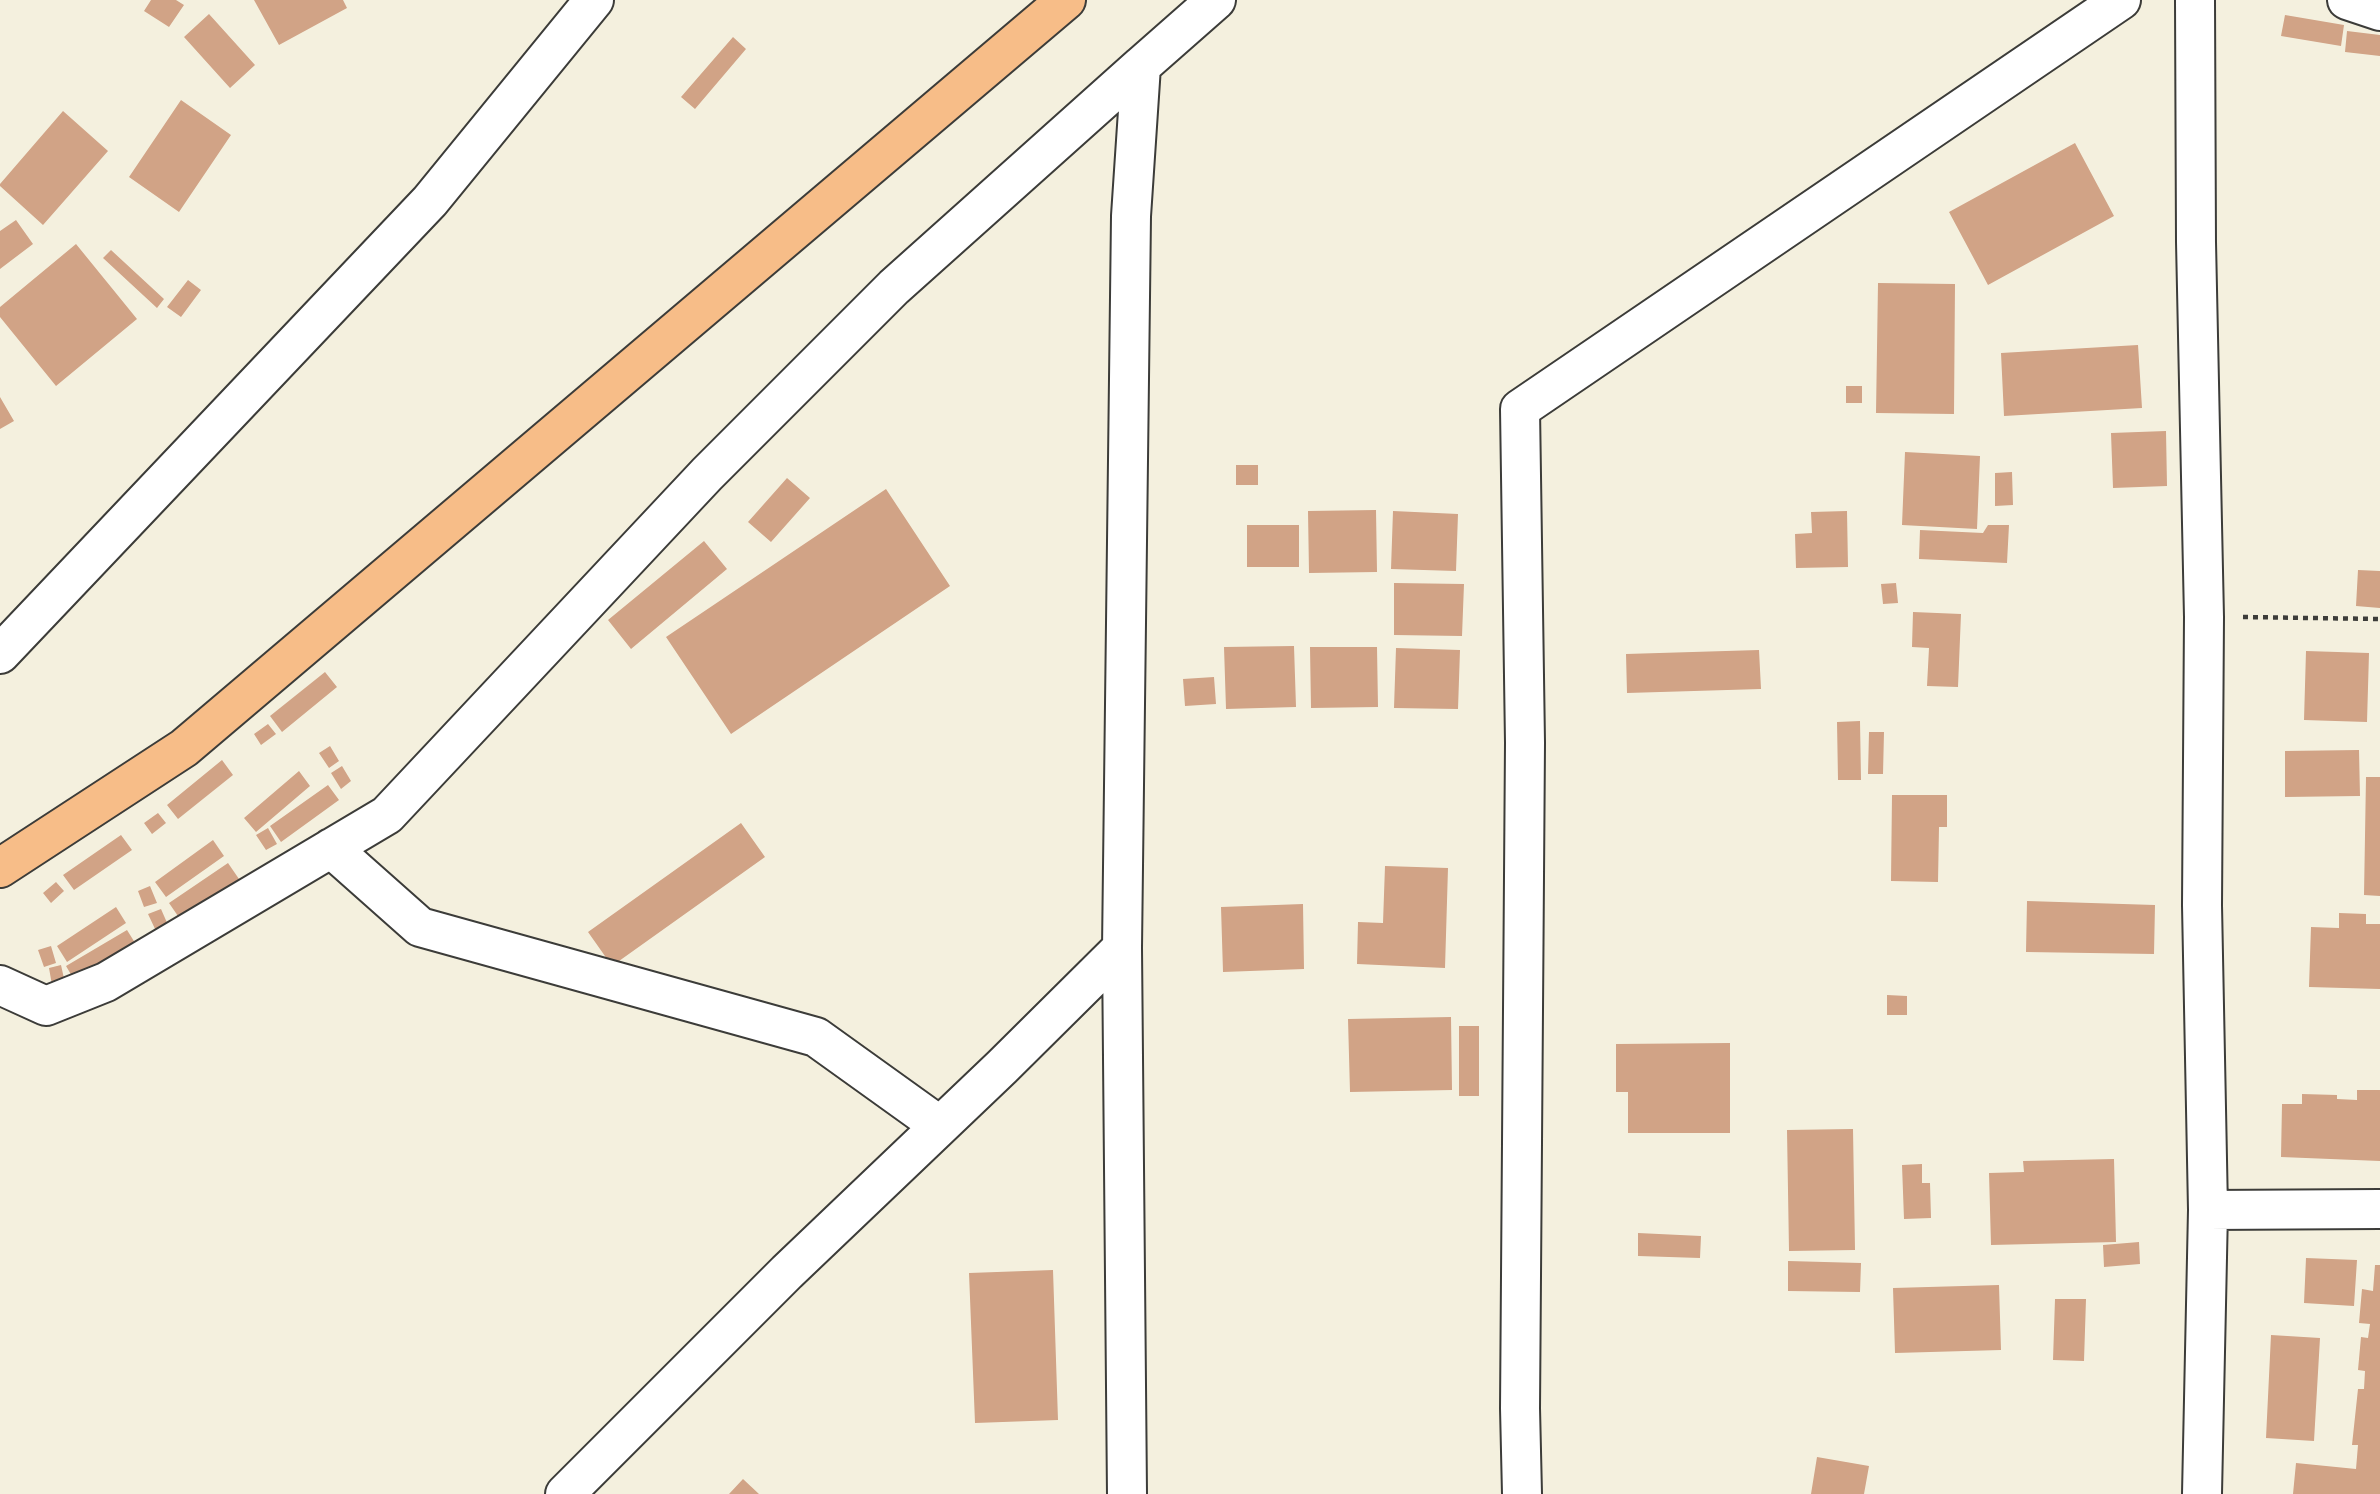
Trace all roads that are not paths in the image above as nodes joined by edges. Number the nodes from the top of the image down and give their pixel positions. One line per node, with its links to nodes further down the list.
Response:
1 (594, 0): 9 (street)
2 (1066, 0): 11 (highway)
3 (1216, 0): 8 (street)
4 (2121, 0): 19 (street)
5 (2194, 0): 16 (street)
6 (2347, 0): 7 (street)
7 (2380, 11)
8 (1141, 66): 10 (street); 12 (street)
9 (0, 654)
10 (331, 848): 13 (street); 14 (street)
11 (0, 868)
12 (1122, 948): 14 (street); 18 (street)
13 (0, 985)
14 (940, 1126): 17 (street)
15 (2380, 1209): 16 (street)
16 (2208, 1210): 20 (street)
17 (565, 1494)
18 (1127, 1494)
19 (1522, 1494)
20 (2202, 1494)

